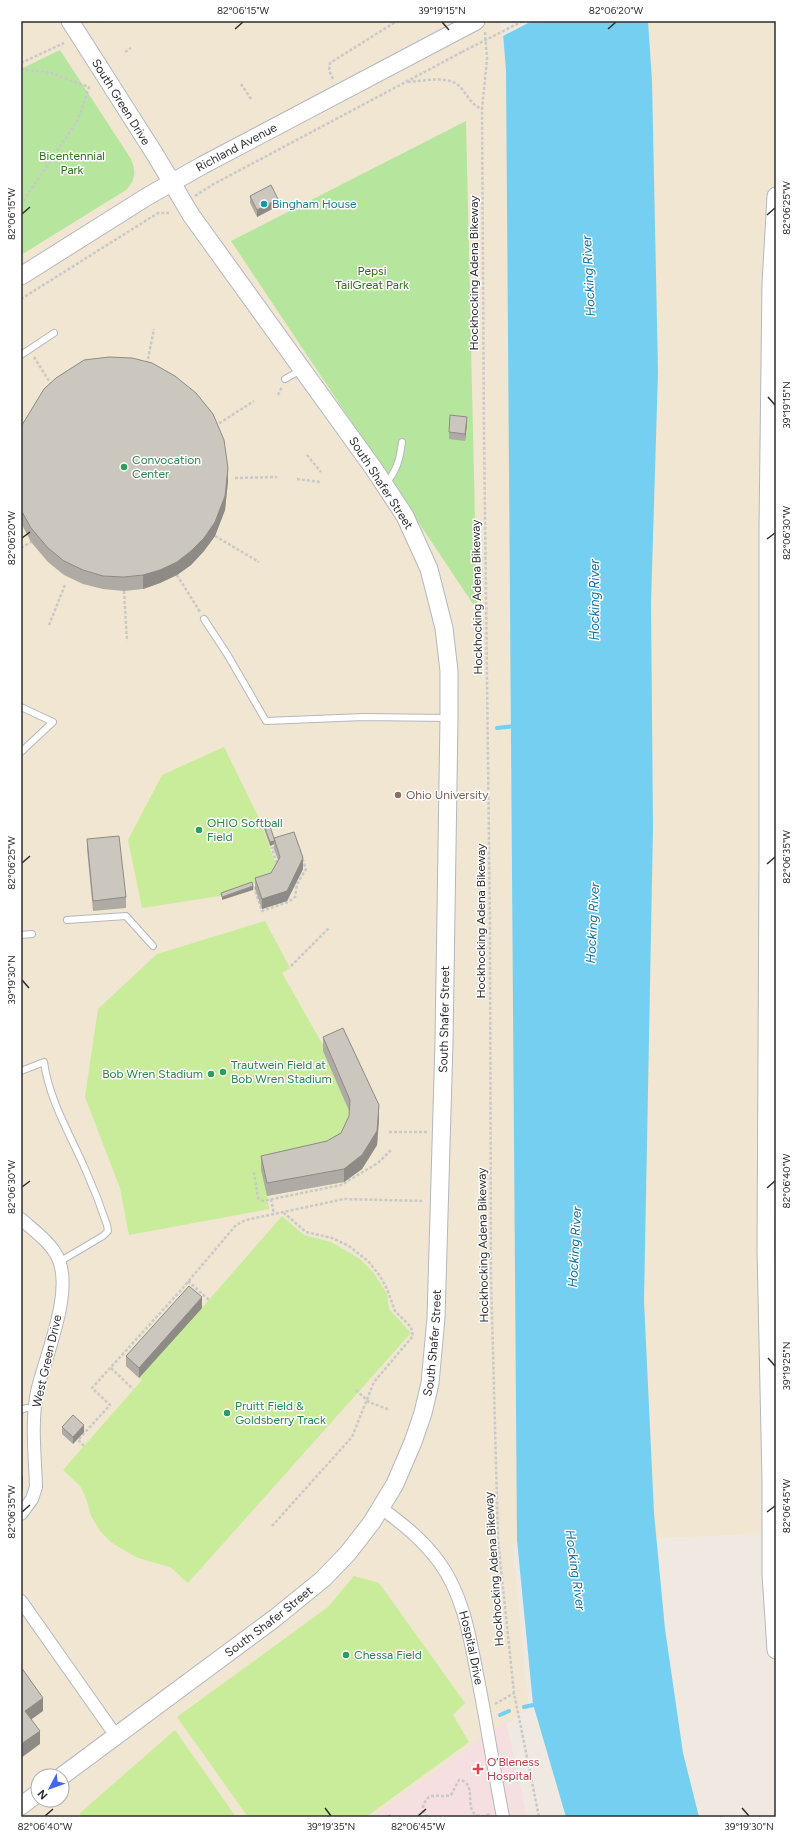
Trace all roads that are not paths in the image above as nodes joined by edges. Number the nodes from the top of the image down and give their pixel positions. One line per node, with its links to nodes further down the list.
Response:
1 (70, 21): 3 (street, South Green Drive)
2 (480, 25): 3 (street, Richland Avenue)
3 (172, 183): 5 (street, Richland Avenue); 8 (street, South Shafer Street)
4 (776, 196): 22 (street)
5 (21, 276)
6 (54, 333): 7 (lane)
7 (21, 355)
8 (302, 369): 9 (lane); 11 (street, South Shafer Street)
9 (285, 379)
10 (402, 442): 11 (lane)
11 (384, 484): 14 (street, South Shafer Street)
12 (204, 619): 14 (lane)
13 (21, 707): 15 (lane)
14 (449, 718): 26 (street, South Shafer Street)
15 (21, 752)
16 (67, 920): 19 (lane)
17 (32, 934): 18 (lane)
18 (21, 935)
19 (153, 946)
20 (21, 1071): 23 (lane)
21 (21, 1219): 23 (street, West Green Drive)
22 (771, 1249): 29 (street)
23 (59, 1262): 25 (street, West Green Drive)
24 (21, 1403): 25 (lane)
25 (27, 1409): 27 (street, West Green Drive)
26 (381, 1508): 30 (street, South Shafer Street); 34 (street, Hospital Drive)
27 (21, 1514)
28 (21, 1601): 30 (street)
29 (776, 1650)
30 (116, 1736): 31 (street, South Shafer Street)
31 (70, 1770)
32 (30, 1799): 33 (street)
33 (21, 1806)
34 (502, 1814)

